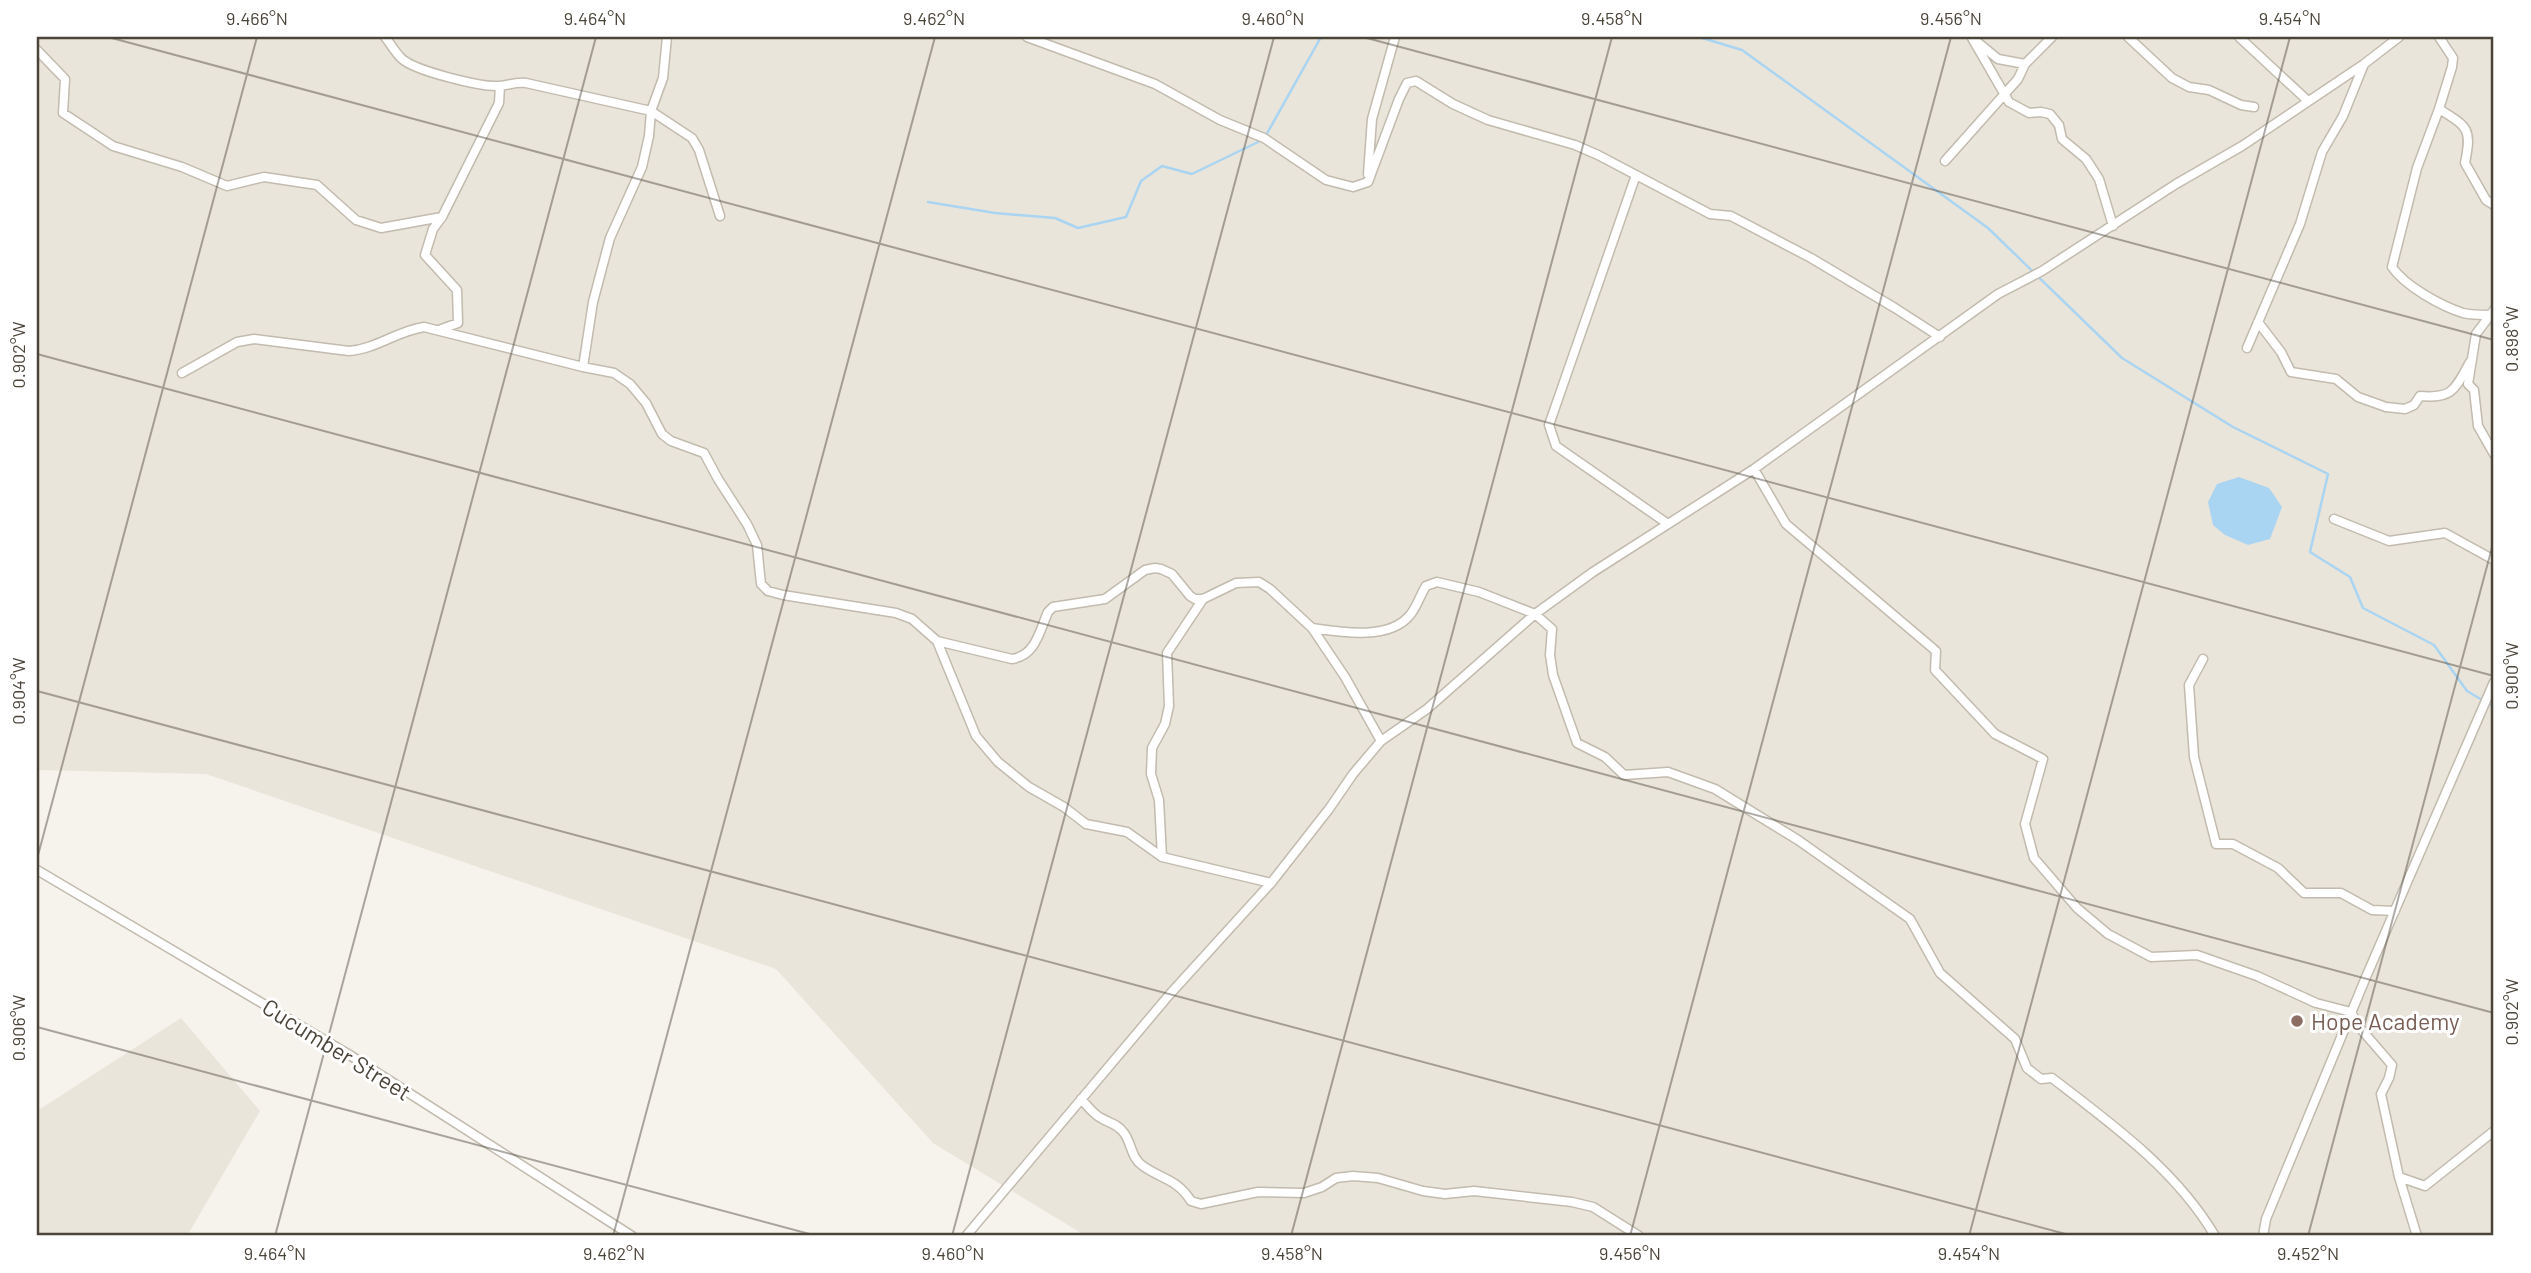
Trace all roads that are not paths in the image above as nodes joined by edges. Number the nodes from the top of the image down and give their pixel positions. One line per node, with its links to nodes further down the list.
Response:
1 (384, 37): 14 (street)
2 (667, 37): 19 (street)
3 (1027, 37): 22 (street)
4 (1395, 37): 22 (street)
5 (2052, 37): 12 (street)
6 (2128, 37): 17 (street)
7 (2239, 37): 16 (street)
8 (2399, 37): 13 (street)
9 (2439, 37): 18 (street)
10 (1971, 38): 12 (street); 15 (street)
11 (37, 50): 24 (street)
12 (2025, 64): 15 (street)
13 (2364, 64): 16 (street); 28 (street)
14 (500, 86): 19 (street); 24 (street)
15 (2005, 94): 20 (street); 26 (street)
16 (2308, 102): 26 (street)
17 (2254, 107)
18 (2439, 109): 23 (street); 27 (street)
19 (651, 111): 25 (street); 33 (street)
20 (1945, 161)
21 (1636, 176): 22 (street); 30 (street); 38 (street)
22 (1368, 182)
23 (2494, 205)
24 (442, 216): 29 (street)
25 (720, 216)
26 (2113, 226): 30 (street)
27 (2492, 312): 32 (street)
28 (2258, 322): 31 (street); 32 (street)
29 (439, 330): 33 (street); 34 (street)
30 (1940, 337): 36 (street)
31 (2247, 348)
32 (2470, 362): 35 (street)
33 (583, 367): 43 (street)
34 (182, 373)
35 (2494, 454)
36 (1754, 469): 38 (street); 51 (street)
37 (2334, 519): 39 (street)
38 (1668, 524): 41 (street)
39 (2494, 560)
40 (1203, 599): 42 (street); 43 (street); 47 (street)
41 (1535, 614): 42 (street); 46 (street); 58 (street)
42 (1312, 628): 46 (street)
43 (937, 641): 47 (street)
44 (2203, 659): 50 (street)
45 (2494, 682): 50 (street)
46 (1381, 741): 49 (street)
47 (1161, 857): 49 (street)
48 (37, 870): 55 (street, Cucumber Street)
49 (1271, 883): 52 (street)
50 (2395, 911): 51 (street)
51 (2351, 1012): 54 (street); 59 (street)
52 (1081, 1099): 56 (street); 57 (street)
53 (2494, 1131): 54 (street)
54 (2399, 1177): 60 (street)
55 (632, 1236)
56 (966, 1236)
57 (1639, 1236)
58 (2215, 1236)
59 (2263, 1236)
60 (2417, 1236)

